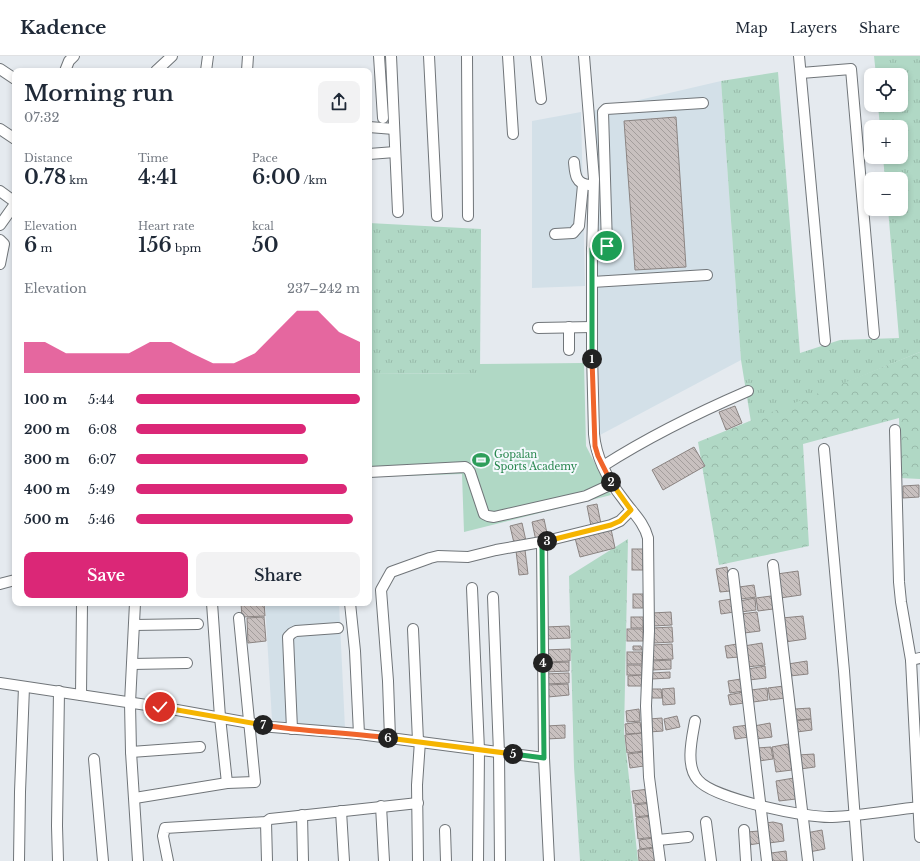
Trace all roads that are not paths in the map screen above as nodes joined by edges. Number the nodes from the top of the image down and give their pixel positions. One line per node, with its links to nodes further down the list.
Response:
1 (74, 56): 13 (street)
2 (172, 56): 14 (street)
3 (208, 56): 15 (street)
4 (248, 56): 16 (street)
5 (379, 56): 22 (street)
6 (391, 56): 25 (street)
7 (429, 56): 37 (street)
8 (467, 56): 38 (street)
9 (508, 56): 26 (street)
10 (536, 56): 20 (street)
11 (584, 56): 32 (street)
12 (800, 56): 18 (street)
13 (66, 68)
14 (159, 68)
15 (206, 68)
16 (247, 68)
17 (0, 69): 19 (street)
18 (801, 73): 49 (street); 50 (street)
19 (12, 78)
20 (541, 99)
21 (703, 103): 42 (street)
22 (383, 118)
23 (372, 127): 25 (street)
24 (0, 128): 27 (street)
25 (394, 129): 28 (street)
26 (513, 134)
27 (12, 137)
28 (395, 152): 29 (street); 36 (street)
29 (372, 154)
30 (574, 162): 31 (street)
31 (583, 185): 32 (street); 40 (street)
32 (594, 186): 42 (street)
33 (0, 191): 34 (street)
34 (12, 201)
35 (12, 207): 39 (street)
36 (398, 212)
37 (437, 216)
38 (468, 216)
39 (0, 225)
40 (555, 234)
41 (0, 240): 43 (street)
42 (592, 249): 45 (street)
43 (0, 264)
44 (707, 275): 45 (street)
45 (592, 282): 46 (street)
46 (592, 327): 48 (street); 55 (street)
47 (538, 328): 48 (street)
48 (569, 328): 51 (street)
49 (874, 334)
50 (825, 341)
51 (570, 350)
52 (748, 391): 55 (street)
53 (895, 430): 75 (street)
54 (824, 449): 105 (street)
55 (603, 466): 57 (street)
56 (372, 472): 57 (street)
57 (612, 484): 58 (street)
58 (631, 510): 59 (street); 112 (street)
59 (547, 541): 88 (street); 94 (street)
60 (772, 565): 103 (street)
61 (734, 574): 99 (street)
62 (12, 581): 63 (street)
63 (0, 584)
64 (472, 588): 91 (street)
65 (493, 597): 93 (street)
66 (82, 606): 81 (street)
67 (135, 606): 72 (street)
68 (212, 606): 83 (street)
69 (350, 606): 87 (street)
70 (239, 618): 85 (street)
71 (198, 624): 72 (street)
72 (134, 625): 77 (street)
73 (338, 628): 86 (street)
74 (414, 629): 89 (street)
75 (916, 659): 101 (street)
76 (187, 663): 77 (street)
77 (132, 664): 82 (street)
78 (0, 683): 79 (street)
79 (24, 687): 80 (street); 113 (street)
80 (59, 691): 81 (street); 114 (street)
81 (81, 695): 82 (street)
82 (130, 704): 83 (street); 92 (street)
83 (220, 717): 85 (street); 96 (street)
84 (694, 721): 99 (street)
85 (250, 723): 86 (street); 96 (street)
86 (292, 729): 87 (street)
87 (359, 734): 88 (street)
88 (390, 738): 89 (street)
89 (419, 741): 91 (street); 98 (street)
90 (200, 747): 92 (street)
91 (479, 750): 93 (street); 124 (street)
92 (132, 752): 97 (street)
93 (499, 753): 94 (street); 125 (street)
94 (544, 758): 126 (street)
95 (94, 759): 115 (street)
96 (227, 783): 97 (street)
97 (135, 798): 116 (street)
98 (418, 803): 100 (street); 122 (street)
99 (761, 805): 103 (street); 130 (street)
100 (381, 806): 102 (street); 121 (street)
101 (919, 807): 105 (street); 111 (street)
102 (341, 811): 104 (street); 120 (street)
103 (803, 814): 105 (street); 131 (street)
104 (302, 815): 106 (street); 119 (street)
105 (854, 815): 132 (street)
106 (266, 822): 117 (street); 118 (street)
107 (706, 822): 128 (street)
108 (444, 830): 123 (street)
109 (744, 830): 129 (street)
110 (688, 837): 112 (street)
111 (920, 837)
112 (658, 840): 127 (street)
113 (19, 861)
114 (58, 861)
115 (103, 861)
116 (138, 861)
117 (168, 861)
118 (267, 861)
119 (304, 861)
120 (344, 861)
121 (384, 861)
122 (418, 861)
123 (446, 861)
124 (478, 861)
125 (500, 861)
126 (549, 861)
127 (660, 861)
128 (710, 861)
129 (746, 861)
130 (767, 861)
131 (808, 861)
132 (858, 861)

